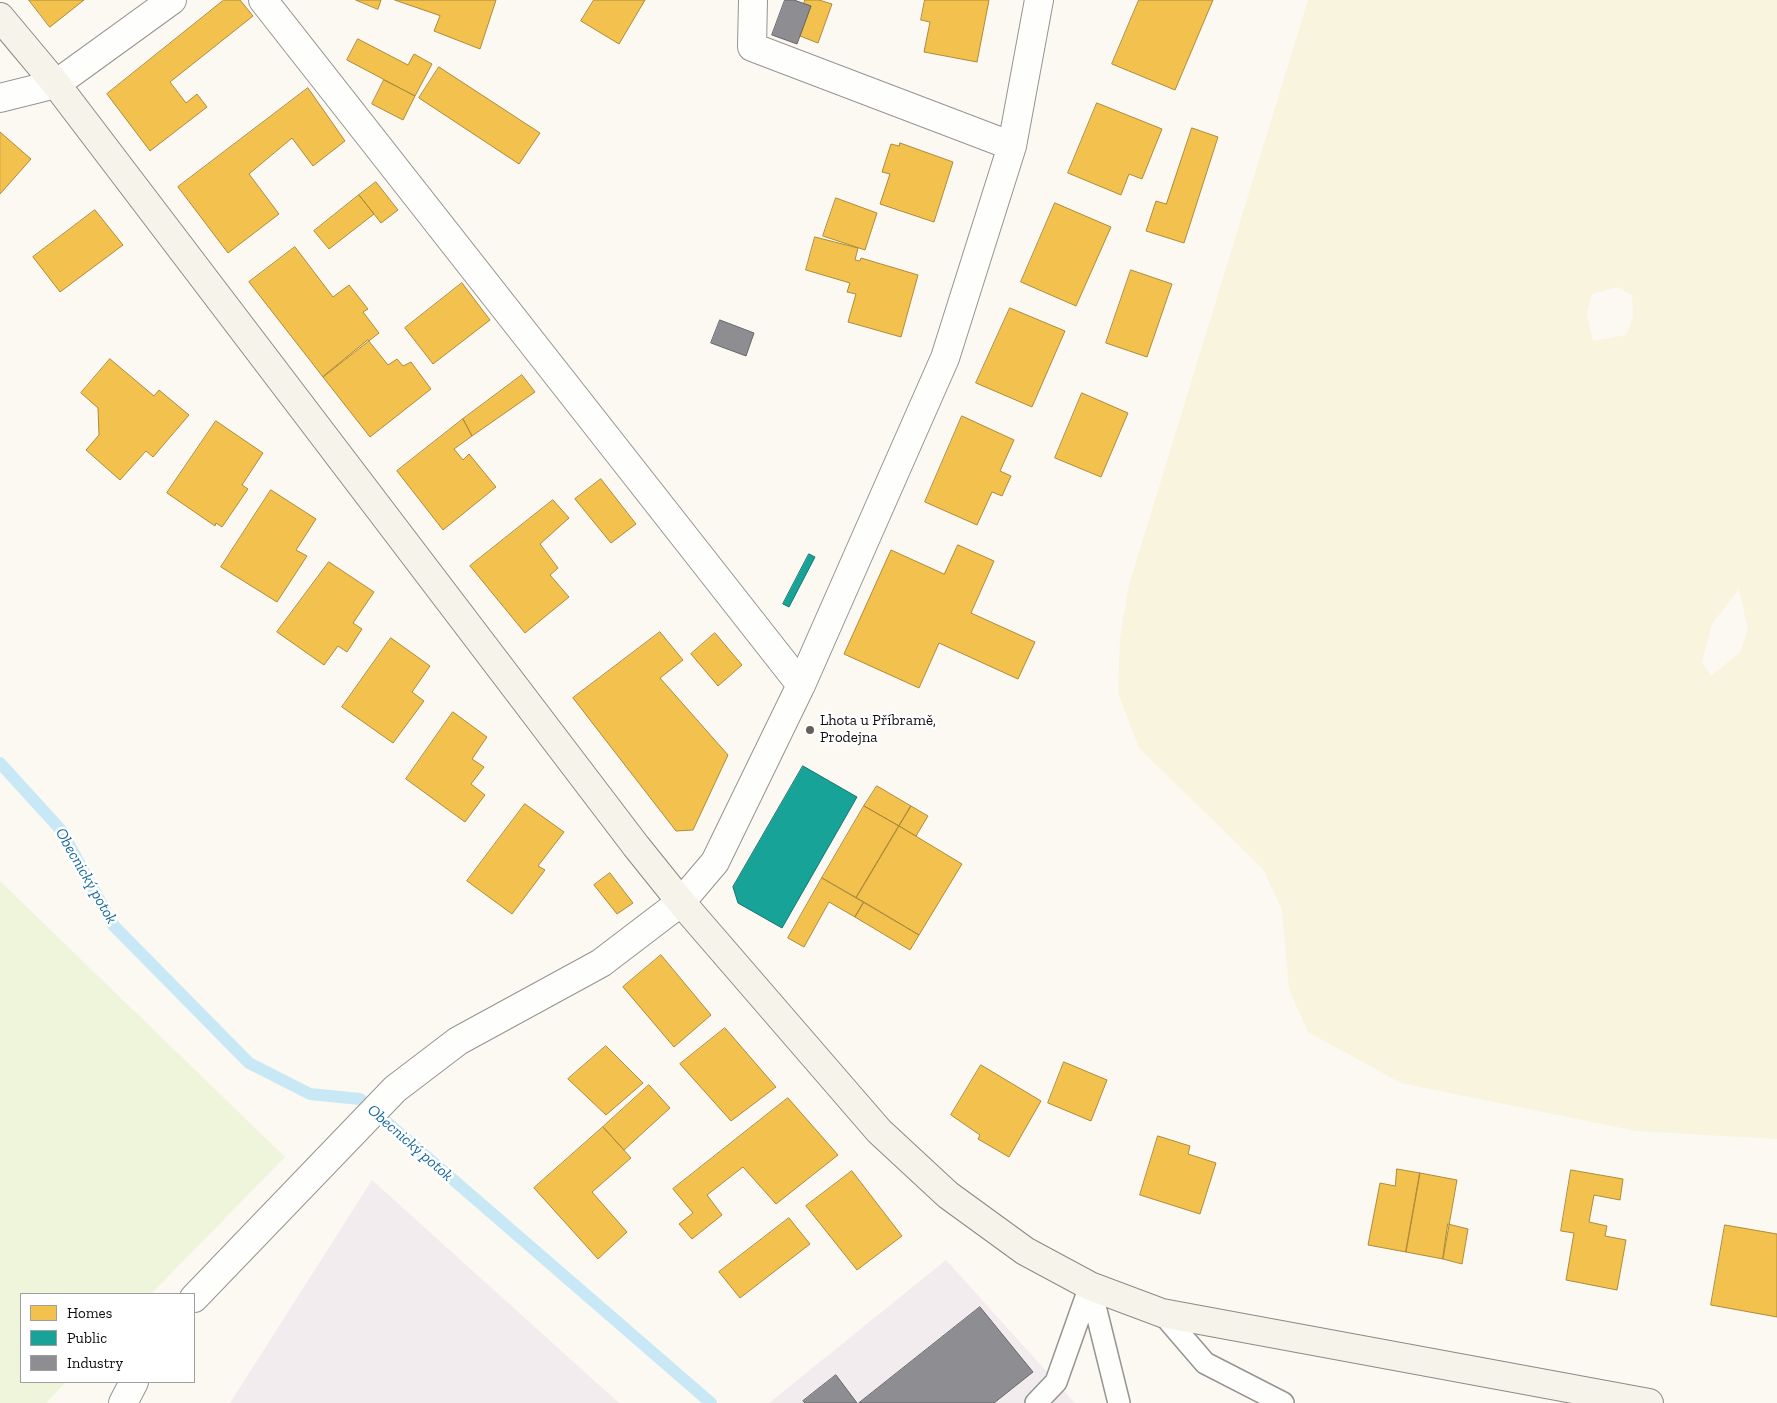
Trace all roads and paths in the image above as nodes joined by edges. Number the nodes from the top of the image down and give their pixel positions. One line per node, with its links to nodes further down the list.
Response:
1 (172, 0): 6 (street)
2 (263, 0): 9 (street)
3 (753, 0): 8 (street)
4 (1039, 0): 8 (street)
5 (0, 18): 6 (street)
6 (56, 84): 7 (street); 10 (street)
7 (0, 98)
8 (1012, 146): 9 (street)
9 (801, 685): 10 (street)
10 (680, 902): 11 (street); 12 (street)
11 (1090, 1286): 13 (street); 16 (lane); 17 (lane)
12 (195, 1297)
13 (1162, 1313): 18 (lane); 19 (street)
14 (133, 1383): 15 (street)
15 (123, 1403)
16 (1036, 1403)
17 (1120, 1403)
18 (1284, 1403)
19 (1649, 1403)

